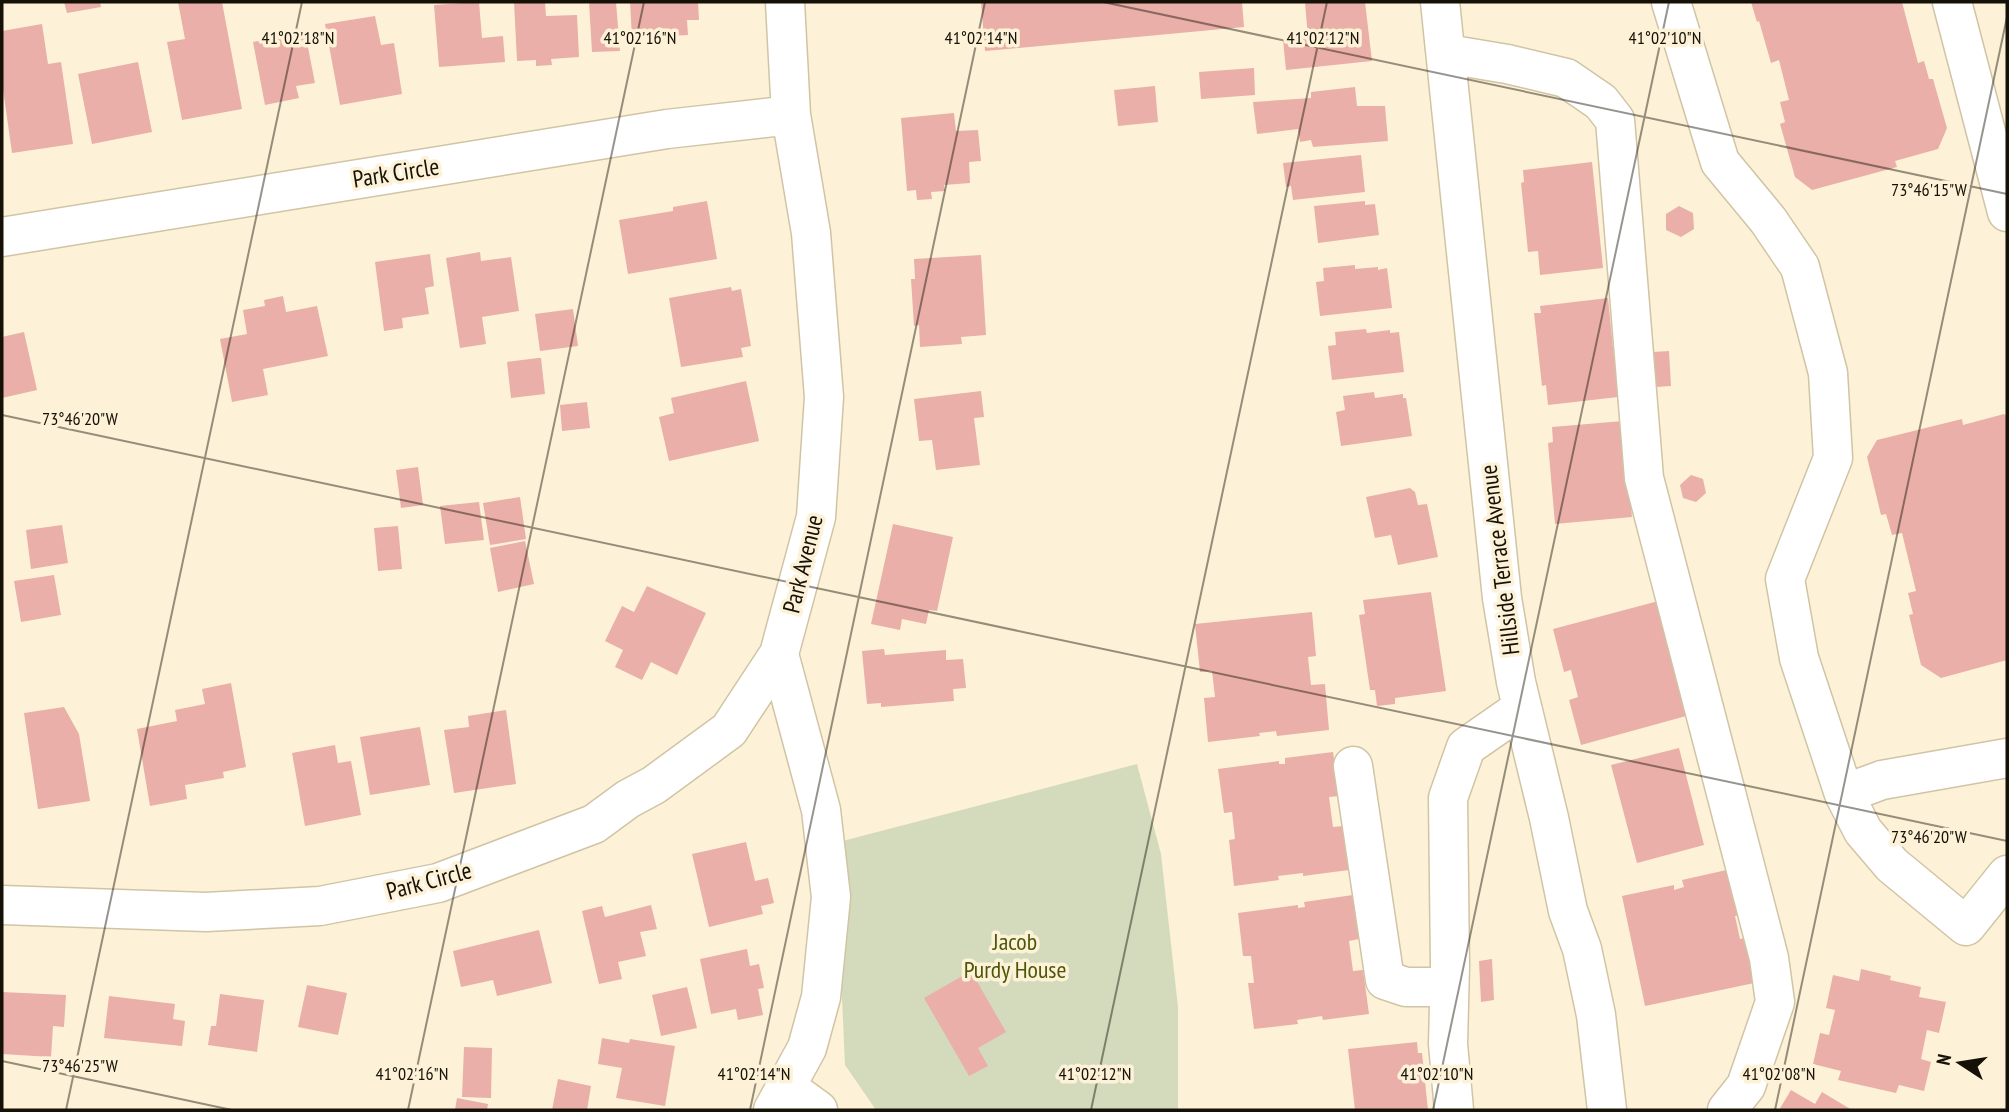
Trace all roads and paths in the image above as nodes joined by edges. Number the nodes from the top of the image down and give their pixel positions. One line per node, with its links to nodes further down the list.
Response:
1 (1440, 2): 5 (street, Hillside Terrace Avenue)
2 (1671, 2): 13 (street)
3 (1952, 2): 7 (street)
4 (793, 11): 6 (street, Park Avenue)
5 (1447, 54): 10 (street, Hillside Terrace Avenue); 21 (street)
6 (791, 115): 8 (street, Park Circle); 9 (street, Park Avenue)
7 (2007, 212)
8 (2, 237)
9 (779, 654): 15 (street, Park Circle); 17 (street)
10 (1522, 708): 16 (street); 20 (street, Hillside Terrace Avenue)
11 (2007, 758): 13 (street)
12 (1353, 766): 16 (street)
13 (1844, 794): 14 (street)
14 (2007, 875)
15 (2, 905)
16 (1449, 988): 19 (street)
17 (779, 1098): 18 (street)
18 (818, 1110)
19 (1454, 1110)
20 (1607, 1110)
21 (1727, 1110)

